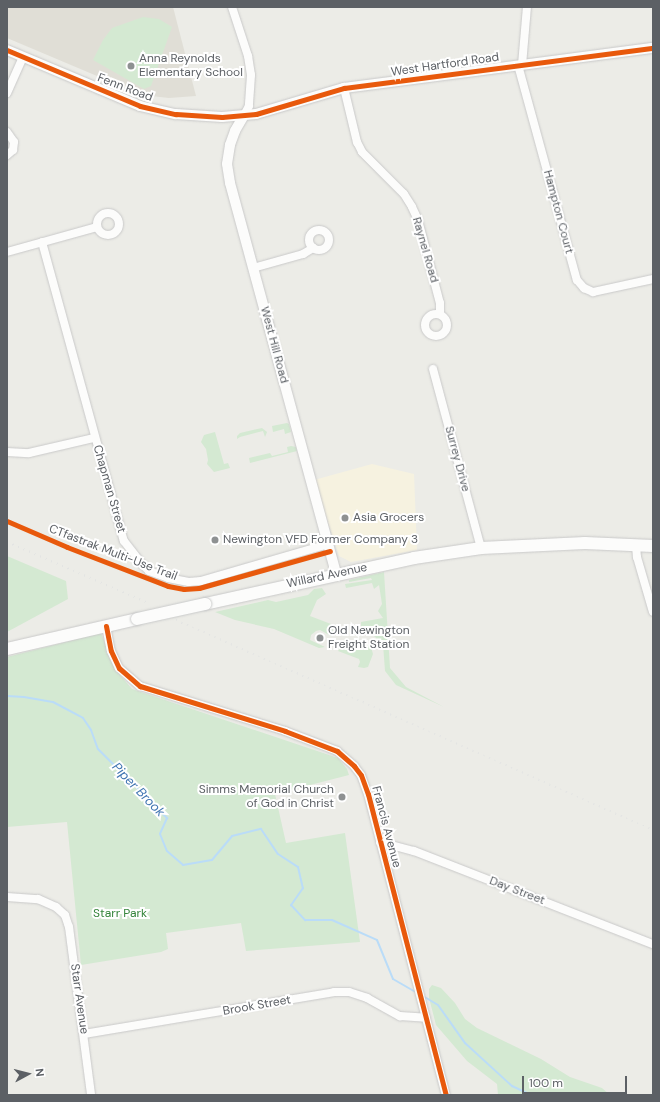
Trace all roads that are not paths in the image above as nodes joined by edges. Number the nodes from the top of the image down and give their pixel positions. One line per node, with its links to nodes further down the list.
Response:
1 (232, 7): 9 (street)
2 (527, 7): 6 (street)
3 (653, 48): 6 (street, West Hartford Road)
4 (7, 50): 5 (street, Fenn Road)
5 (23, 57): 8 (street); 9 (street, Fenn Road)
6 (520, 65): 7 (street, West Hartford Road); 17 (street, Hampton Court)
7 (344, 88): 9 (street, West Hartford Road); 18 (street, Raynel Road)
8 (7, 93)
9 (243, 117): 16 (street, West Hill Road)
10 (7, 132): 11 (street)
11 (7, 155)
12 (97, 227): 13 (street)
13 (42, 242): 15 (street); 20 (street, Chapman Street)
14 (313, 248): 16 (street)
15 (7, 252)
16 (253, 268): 22 (street, West Hill Road)
17 (653, 279)
18 (440, 314)
19 (433, 369): 25 (street, Surrey Drive)
20 (94, 438): 21 (street); 22 (street, Chapman Street)
21 (7, 452)
22 (328, 544): 26 (street, West Hill Road)
23 (636, 544): 24 (main road, Willard Avenue); 25 (main road, Willard Avenue); 27 (street)
24 (653, 546)
25 (481, 548): 26 (main road, Willard Avenue)
26 (336, 574): 28 (main road, Willard Avenue, bridge)
27 (653, 612)
28 (106, 626): 29 (main road, Willard Avenue); 30 (street, Francis Avenue)
29 (7, 649)
30 (380, 842): 32 (street, Day Street); 33 (street, Francis Avenue)
31 (7, 897): 34 (street, Starr Avenue)
32 (653, 944)
33 (426, 1018): 34 (street, Brook Street); 36 (street, Francis Avenue)
34 (84, 1034): 35 (street, Starr Avenue)
35 (91, 1095)
36 (446, 1095)

